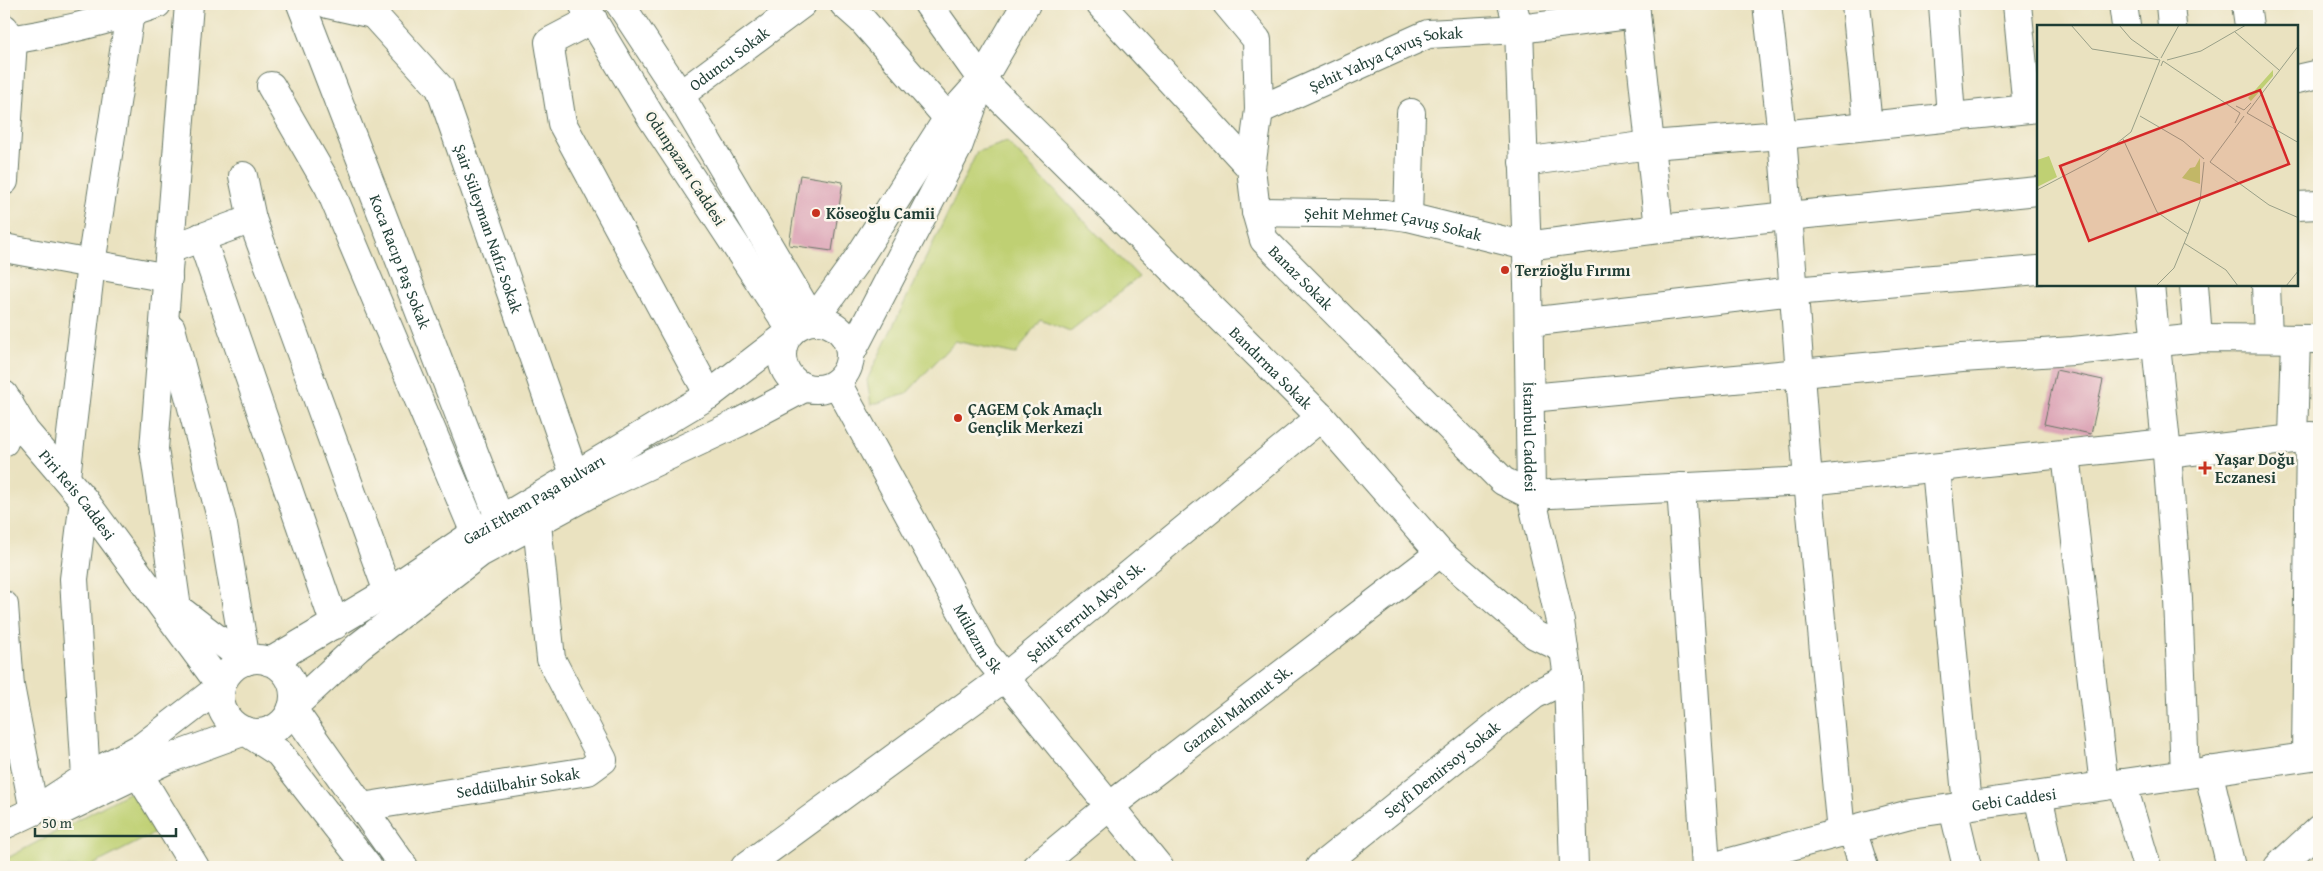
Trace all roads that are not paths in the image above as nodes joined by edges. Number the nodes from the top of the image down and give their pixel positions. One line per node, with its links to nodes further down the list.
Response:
1 (157, 4): 21 (street)
2 (189, 4): 56 (street)
3 (301, 4): 90 (street, Koca Racıp Paş Sokak)
4 (328, 4): 19 (street)
5 (620, 4): 32 (street, Odunpazarı Caddesi)
6 (802, 4): 32 (street, Oduncu Sokak)
7 (844, 4): 37 (street)
8 (928, 4): 30 (street, Bandırma Sokak)
9 (1026, 4): 30 (street, Gazi Ethem Paşa Bulvarı)
10 (1100, 4): 42 (street)
11 (1227, 4): 34 (street, Banaz Sokak)
12 (1768, 4): 39 (street)
13 (1856, 4): 38 (street)
14 (1943, 4): 36 (street)
15 (2017, 4): 33 (street)
16 (2123, 4): 24 (street)
17 (2170, 4): 25 (street)
18 (2246, 4): 26 (street)
19 (372, 9): 84 (street, Şair Süleyman Nafız Sokak)
20 (1635, 9): 23 (street, Şehit Yahya Çavuş Sokak); 40 (street)
21 (115, 12): 27 (street); 57 (street)
22 (588, 12): 66 (street, Odunpazarı Caddesi); 75 (street)
23 (1515, 16): 34 (street, Şehit Yahya Çavuş Sokak); 41 (street, İstanbul Caddesi)
24 (2126, 25)
25 (2172, 25)
26 (2249, 25)
27 (7, 36): 44 (street)
28 (2319, 74): 29 (street)
29 (2298, 79)
30 (982, 80): 37 (street, Gazi Ethem Paşa Bulvarı); 71 (street, Gazi Ethem Paşa Bulvarı); 78 (street, Bandırma Sokak)
31 (271, 86): 92 (street)
32 (680, 95): 66 (street, Odunpazarı Caddesi)
33 (2032, 108): 36 (street)
34 (1259, 110): 42 (street, Banaz Sokak)
35 (1411, 113): 50 (street)
36 (1951, 117): 38 (street)
37 (948, 118): 66 (street, Gazi Ethem Paşa Bulvarı)
38 (1868, 126): 39 (street)
39 (1782, 135): 40 (street); 49 (street)
40 (1650, 145): 41 (street); 52 (street)
41 (1523, 162): 54 (street, İstanbul Caddesi)
42 (1251, 168): 48 (street, Banaz Sokak)
43 (243, 176): 51 (street)
44 (4, 181)
45 (2037, 192): 49 (street)
46 (2319, 205): 47 (street)
47 (2298, 206)
48 (1256, 212): 50 (street, Şehit Mehmet Çavuş Sokak); 88 (street, Banaz Sokak)
49 (1788, 216): 52 (street); 63 (street)
50 (1408, 217): 54 (street, Şehit Mehmet Çavuş Sokak)
51 (252, 219): 53 (street); 95 (street)
52 (1659, 229): 54 (street)
53 (202, 237): 56 (street); 98 (street)
54 (1526, 246): 65 (street, İstanbul Caddesi)
55 (4, 248): 57 (street)
56 (170, 249): 59 (street)
57 (91, 264): 59 (street); 85 (street)
58 (2037, 270): 63 (street)
59 (168, 278): 64 (street)
60 (2150, 286): 70 (street)
61 (2194, 286): 67 (street)
62 (2266, 286): 68 (street)
63 (1794, 291): 65 (street); 72 (street)
64 (166, 306): 97 (street); 100 (street)
65 (1528, 322): 76 (street, İstanbul Caddesi)
66 (803, 326): 71 (street); 74 (street); 75 (street, Gazi Ethem Paşa Bulvarı)
67 (2198, 338): 68 (street); 70 (street)
68 (2268, 338): 69 (street)
69 (2308, 339): 79 (street)
70 (2155, 342): 72 (street); 81 (street)
71 (851, 353): 73 (street)
72 (1800, 374): 76 (street); 86 (street)
73 (837, 383): 74 (street); 101 (street, Mülazım Sk)
74 (804, 388): 91 (street, Gazi Ethem Paşa Bulvarı)
75 (708, 395): 84 (street, Gazi Ethem Paşa Bulvarı)
76 (1530, 398): 88 (street, İstanbul Caddesi)
77 (6, 399): 80 (street); 85 (street, Piri Reis Caddesi)
78 (1321, 417): 93 (street, Bandırma Sokak); 101 (street, Şehit Ferruh Akyel Sk.)
79 (2308, 437): 81 (street); 106 (street)
80 (4, 442)
81 (2166, 448): 82 (street); 107 (street)
82 (2066, 454): 83 (street); 110 (street)
83 (1936, 468): 86 (street); 114 (street)
84 (574, 474): 90 (street, Gazi Ethem Paşa Bulvarı)
85 (66, 477): 89 (street, Piri Reis Caddesi)
86 (1808, 481): 87 (street); 118 (street)
87 (1681, 488): 88 (street); 129 (street)
88 (1531, 495): 99 (street, İstanbul Caddesi)
89 (84, 500): 94 (street, Piri Reis Caddesi); 109 (street)
90 (500, 520): 92 (street, Gazi Ethem Paşa Bulvarı)
91 (537, 524): 104 (street, Gazi Ethem Paşa Bulvarı); 113 (street, Seddülbahir Sokak)
92 (475, 533): 95 (street, Gazi Ethem Paşa Bulvarı)
93 (1440, 553): 99 (street, Bandırma Sokak); 112 (street, Gazneli Mahmut Sk.)
94 (152, 591): 97 (street, Piri Reis Caddesi); 103 (street, Piri Reis Caddesi)
95 (388, 592): 98 (street, Gazi Ethem Paşa Bulvarı)
96 (4, 605): 115 (street)
97 (177, 608): 100 (street, Piri Reis Caddesi)
98 (335, 625): 100 (street, Gazi Ethem Paşa Bulvarı)
99 (1564, 649): 102 (street, İstanbul Caddesi)
100 (258, 661): 103 (street); 104 (street)
101 (1005, 677): 112 (street, Mülazım Sk); 124 (street, Şehit Ferruh Akyel Sk.)
102 (1568, 678): 127 (street, Seyfi Demirsoy Sokak); 128 (street, İstanbul Caddesi)
103 (221, 686): 105 (street); 109 (street)
104 (292, 708): 105 (street); 113 (street)
105 (245, 731): 108 (street); 122 (street)
106 (2313, 755): 107 (street, Gebi Caddesi)
107 (2197, 772): 110 (street, Gebi Caddesi); 135 (street)
108 (138, 773): 119 (street); 121 (street)
109 (86, 777): 115 (street)
110 (2113, 784): 111 (street, Gebi Caddesi); 134 (street)
111 (2038, 796): 114 (street, Gebi Caddesi); 133 (street)
112 (1110, 806): 125 (street, Gazneli Mahmut Sk.); 126 (street, Mülazım Sk)
113 (362, 807): 123 (street)
114 (1960, 807): 118 (street, Gebi Caddesi); 132 (street)
115 (34, 811): 116 (street)
116 (4, 825)
117 (2319, 829): 136 (street)
118 (1847, 831): 120 (street, Gebi Caddesi); 131 (street)
119 (4, 839)
120 (1761, 861): 130 (street, Gebi Caddesi)
121 (195, 867)
122 (368, 867)
123 (404, 867)
124 (745, 867)
125 (1036, 867)
126 (1159, 867)
127 (1320, 867)
128 (1574, 867)
129 (1706, 867)
130 (1712, 867)
131 (1864, 867)
132 (1966, 867)
133 (2054, 867)
134 (2147, 867)
135 (2231, 867)
136 (2278, 867)

